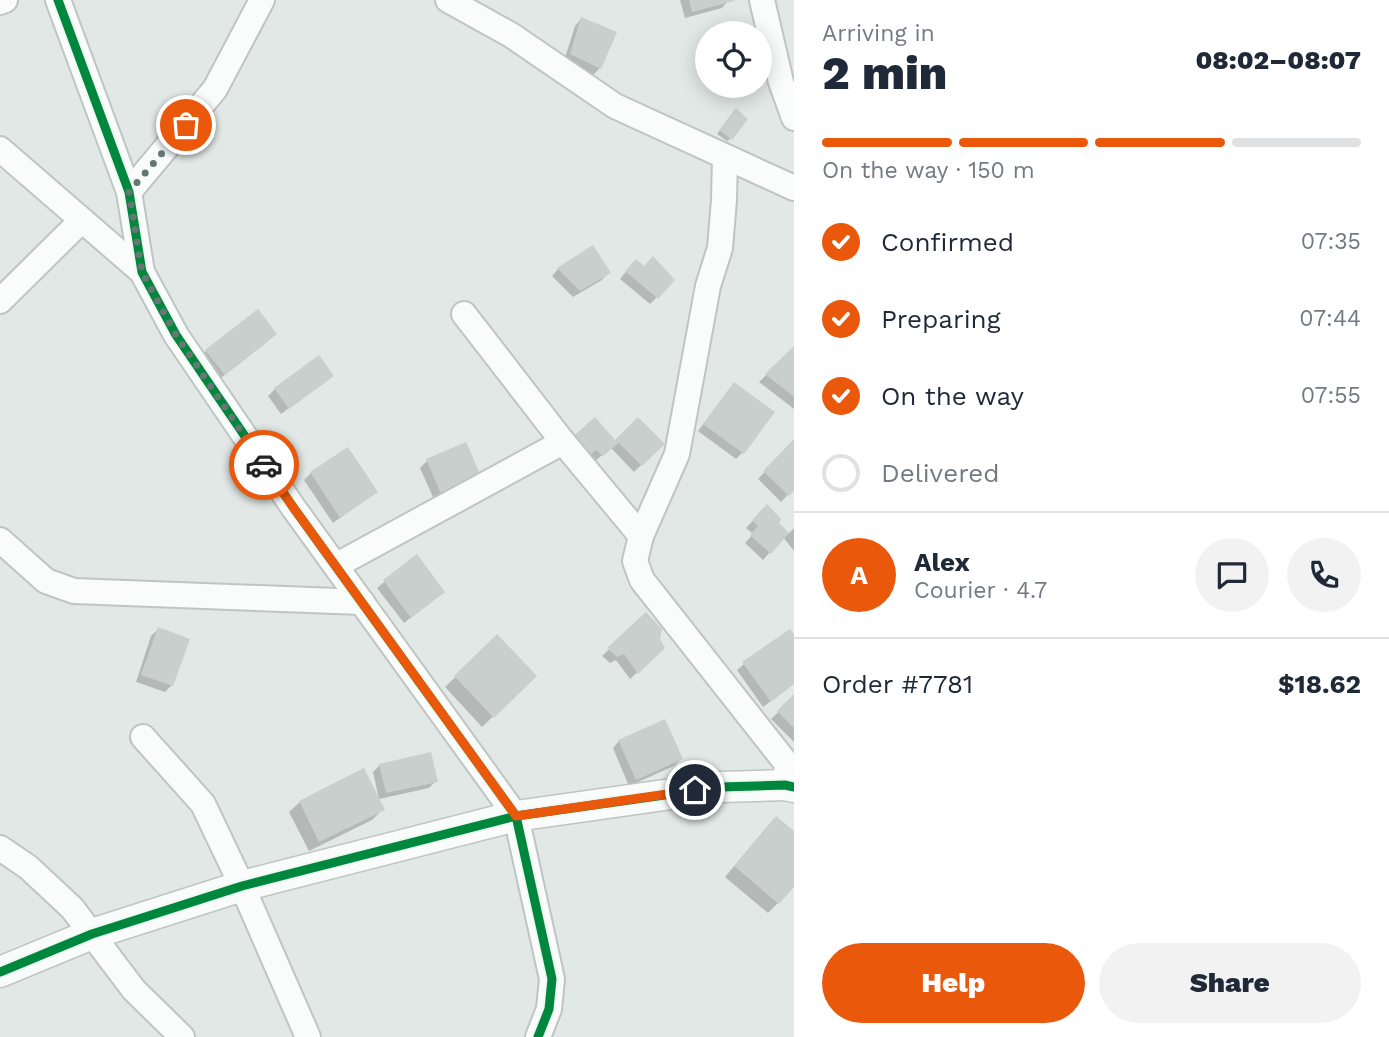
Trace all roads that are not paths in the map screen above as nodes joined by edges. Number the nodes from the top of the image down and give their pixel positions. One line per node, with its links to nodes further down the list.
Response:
1 (5, 0): 6 (street)
2 (58, 0): 11 (street)
3 (262, 0): 11 (street)
4 (448, 0): 9 (street)
5 (762, 0): 7 (street)
6 (0, 2)
7 (794, 118)
8 (0, 149): 12 (street)
9 (725, 157): 10 (street); 17 (street)
10 (794, 188)
11 (129, 192): 13 (street)
12 (82, 220): 13 (street); 14 (street)
13 (142, 272): 19 (street)
14 (0, 301)
15 (464, 314): 16 (street)
16 (563, 442): 17 (street); 19 (street)
17 (641, 536): 22 (street)
18 (0, 540): 20 (street)
19 (337, 565): 20 (street)
20 (362, 602): 23 (street)
21 (143, 737): 25 (street)
22 (790, 774): 23 (street)
23 (516, 816): 25 (street); 30 (street)
24 (0, 848): 26 (street)
25 (243, 886): 26 (street); 29 (street)
26 (92, 934): 27 (street); 28 (street)
27 (0, 972)
28 (182, 1037)
29 (308, 1037)
30 (538, 1037)

